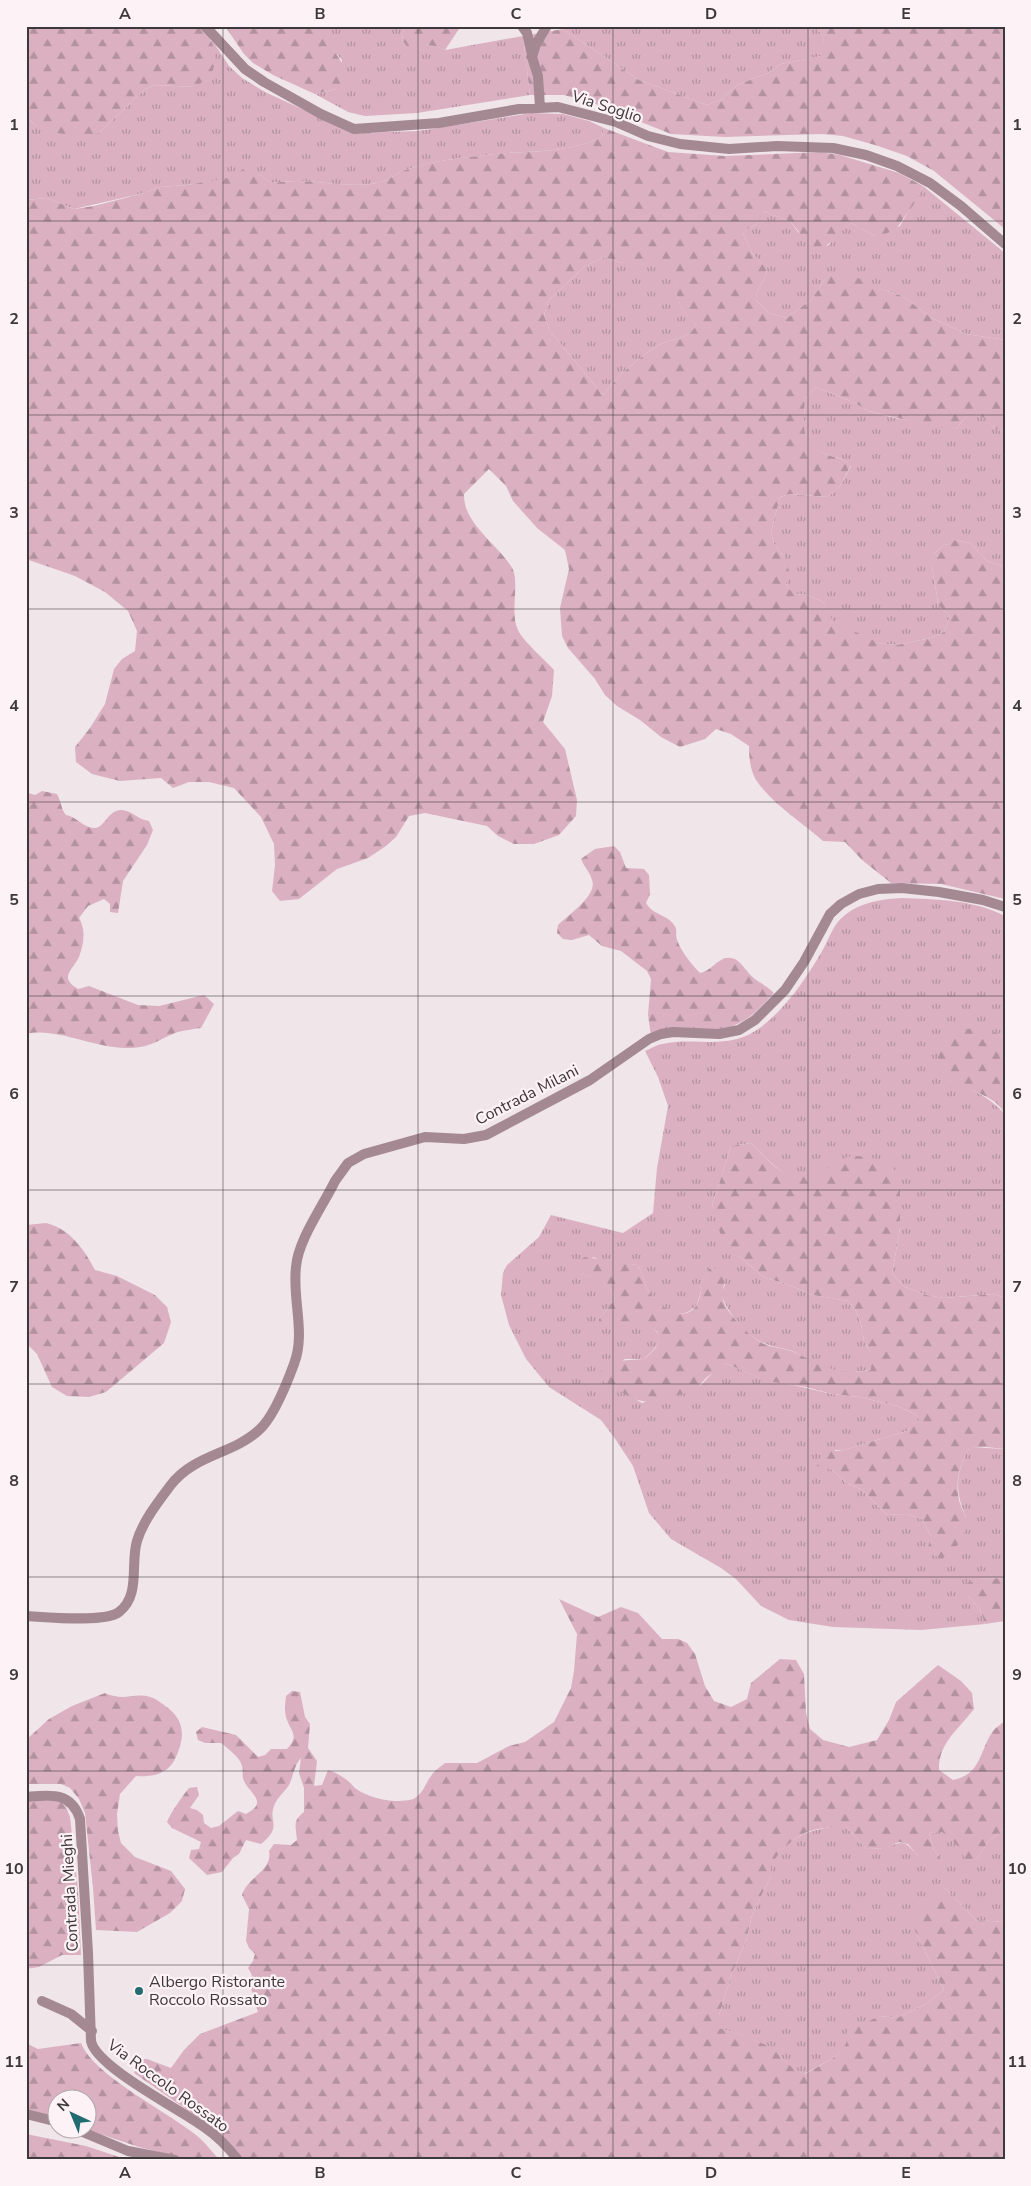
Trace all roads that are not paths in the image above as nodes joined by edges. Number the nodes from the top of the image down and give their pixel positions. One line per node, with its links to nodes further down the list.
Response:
1 (205, 26): 5 (street, Via Soglio)
2 (522, 26): 4 (street)
3 (547, 26): 4 (street)
4 (532, 57): 5 (street)
5 (540, 108): 6 (street, Via Soglio)
6 (1005, 244)
7 (1005, 907): 8 (street, Contrada Milani)
8 (26, 1616)
9 (26, 1796): 11 (street, Contrada Mieghi)
10 (42, 2001): 11 (street)
11 (92, 2031): 16 (street, Via Roccolo Rossato)
12 (26, 2114): 13 (street)
13 (48, 2120)
14 (97, 2138): 15 (street)
15 (175, 2160)
16 (238, 2160)

